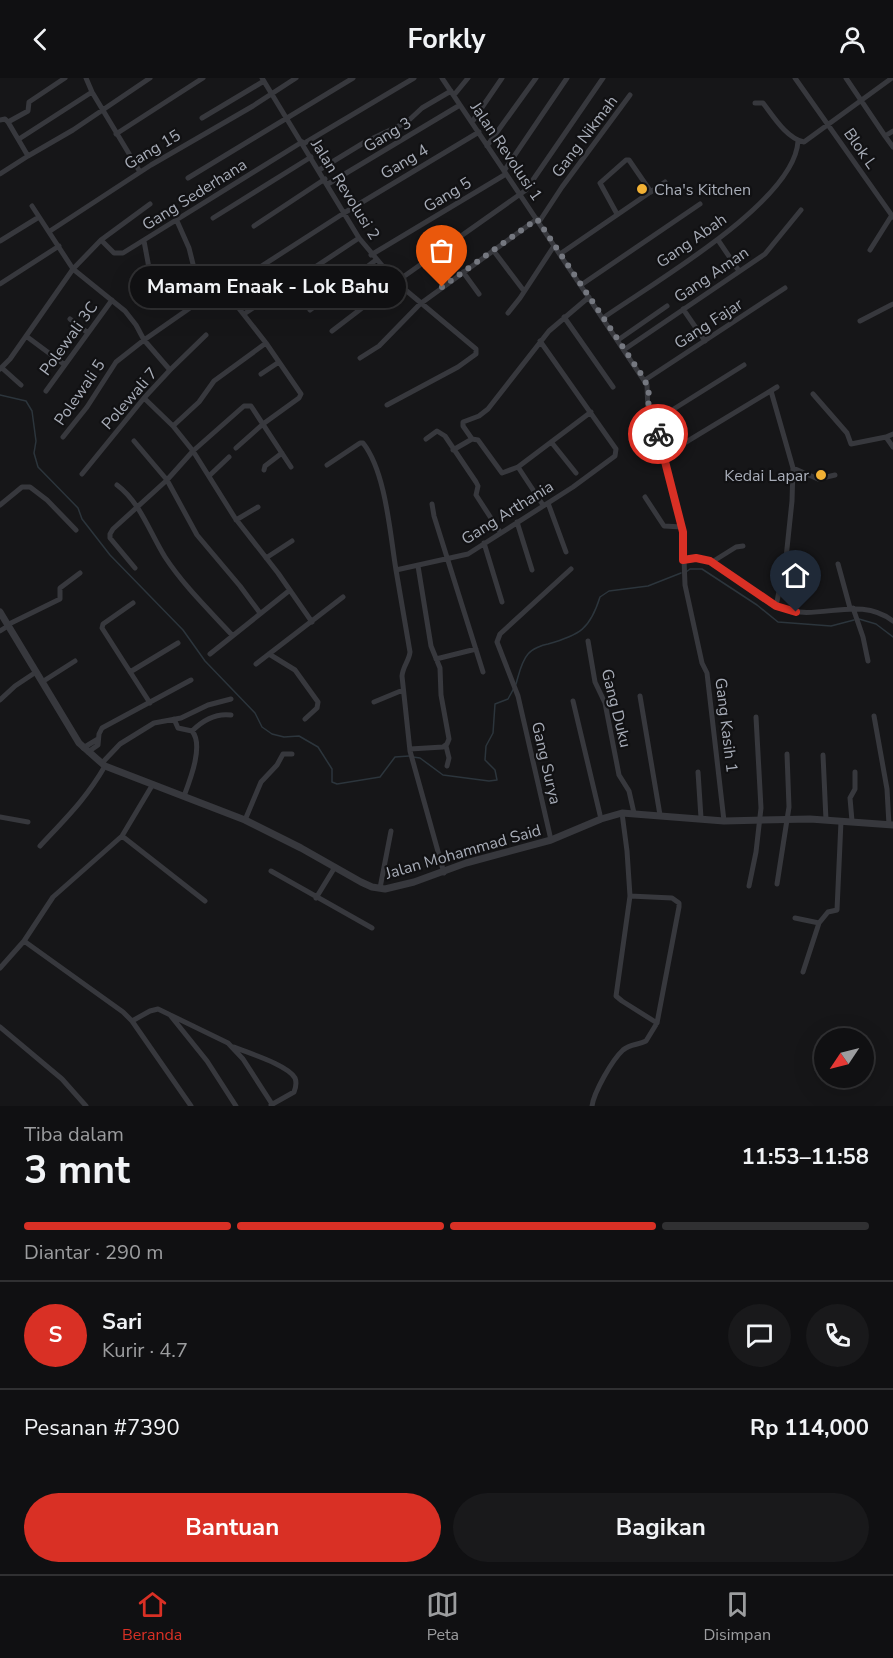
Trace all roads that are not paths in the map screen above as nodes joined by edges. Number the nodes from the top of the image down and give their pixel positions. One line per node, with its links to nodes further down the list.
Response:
1 (65, 78): 29 (street)
2 (85, 78): 18 (street)
3 (150, 78): 25 (street)
4 (203, 78): 34 (street)
5 (296, 78): 20 (street, Gang 15)
6 (353, 78): 27 (street)
7 (414, 78): 38 (street, Gang Sederhana)
8 (442, 78): 19 (street, Jalan Revolusi 1)
9 (468, 78): 19 (street)
10 (502, 78): 30 (street)
11 (536, 78): 39 (street)
12 (567, 78): 45 (street)
13 (603, 78): 51 (street)
14 (795, 78): 31 (street, Blok L)
15 (846, 78): 22 (street)
16 (892, 78): 22 (street)
17 (263, 79): 20 (street, Jalan Revolusi 2); 26 (street)
18 (92, 92): 25 (street); 36 (street)
19 (452, 93): 24 (street, Jalan Revolusi 1); 43 (street)
20 (272, 94): 27 (street, Jalan Revolusi 2); 44 (street, Gang 15)
21 (630, 95): 62 (street, Gang Nikmah)
22 (860, 100): 31 (street); 35 (street)
23 (755, 103): 37 (street)
24 (460, 105): 30 (street, Jalan Revolusi 1); 48 (street, Gang 3)
25 (102, 110): 34 (street); 41 (street)
26 (201, 118)
27 (287, 118): 38 (street, Jalan Revolusi 2); 47 (street)
28 (0, 120): 29 (street)
29 (8, 122): 36 (street)
30 (472, 122): 33 (street, Jalan Revolusi 1)
31 (828, 123): 37 (street); 58 (street, Blok L)
32 (893, 131): 35 (street)
33 (479, 132): 39 (street, Jalan Revolusi 1); 56 (street, Gang 4)
34 (116, 134): 44 (street)
35 (885, 136): 40 (street)
36 (18, 140): 41 (street)
37 (801, 142): 67 (street, Gang Abah)
38 (302, 143): 42 (street, Jalan Revolusi 2); 61 (street, Gang Sederhana)
39 (487, 146): 45 (street, Jalan Revolusi 1)
40 (893, 147)
41 (28, 156): 46 (street)
42 (311, 157): 43 (street, Jalan Revolusi 2); 60 (street)
43 (319, 170): 48 (street, Jalan Revolusi 2)
44 (140, 172): 64 (street, Gang 15)
45 (505, 173): 51 (street, Jalan Revolusi 1); 75 (street, Gang 5)
46 (0, 174)
47 (188, 178)
48 (326, 182): 56 (street, Jalan Revolusi 2); 63 (street, Gang 3)
49 (665, 182): 50 (street)
50 (651, 192): 57 (street); 57 (street)
51 (520, 195): 62 (street, Jalan Revolusi 1); 82 (street)
52 (150, 204): 66 (street)
53 (700, 204): 85 (street)
54 (32, 206): 59 (street, Polewali 7)
55 (801, 210): 79 (street, Gang Aman)
56 (344, 213): 65 (street, Jalan Revolusi 2); 86 (street, Gang 4)
57 (617, 214): 74 (street)
58 (892, 216): 73 (street)
59 (39, 217): 64 (street, Polewali 7); 68 (street)
60 (213, 218)
61 (177, 221): 69 (street, Gang Sederhana); 80 (street)
62 (538, 221): 71 (street, Jalan Revolusi 1); 72 (street)
63 (254, 226)
64 (50, 231): 70 (street, Polewali 7)
65 (359, 238): 75 (street, Jalan Revolusi 2); 98 (street)
66 (101, 240): 69 (street, Gang Sederhana); 77 (street)
67 (718, 240): 79 (street); 101 (street, Gang Abah)
68 (0, 241)
69 (144, 241): 83 (street)
70 (59, 246): 77 (street, Polewali 7); 84 (street)
71 (555, 246): 74 (street, Jalan Revolusi 1); 88 (street)
72 (493, 250): 81 (street); 88 (street)
73 (870, 250)
74 (560, 254): 85 (street, Jalan Revolusi 1)
75 (371, 255): 76 (street, Jalan Revolusi 2)
76 (376, 260): 82 (street, Jalan Revolusi 2); 96 (street)
77 (74, 269): 91 (street, Polewali 7); 107 (street)
78 (202, 270): 86 (street)
79 (740, 271): 95 (street, Gang Aman)
80 (170, 272)
81 (463, 272): 89 (street); 92 (street)
82 (396, 282): 92 (street, Jalan Revolusi 2); 104 (street)
83 (152, 284)
84 (0, 285)
85 (581, 285): 90 (street, Jalan Revolusi 1)
86 (224, 287): 98 (street); 108 (street, Polewali 5)
87 (785, 288): 110 (street, Gang Fajar)
88 (524, 291): 97 (street)
89 (479, 294)
90 (589, 297): 100 (street); 101 (street, Jalan Revolusi 1)
91 (112, 300): 105 (street, Polewali 3C); 108 (street, Polewali 7)
92 (420, 304): 114 (street); 129 (street, Jalan Revolusi 2)
93 (891, 305): 99 (street); 103 (street)
94 (667, 306): 109 (street)
95 (683, 309): 110 (street); 113 (street, Gang Aman)
96 (310, 310)
97 (508, 313)
98 (244, 314): 112 (street)
99 (893, 314)
100 (564, 317): 111 (street); 123 (street)
101 (603, 318): 109 (street, Jalan Revolusi 1)
102 (70, 319): 105 (street)
103 (860, 321)
104 (333, 331)
105 (88, 333): 116 (street, Polewali 3C)
106 (206, 335): 119 (street)
107 (27, 336): 116 (street); 118 (street)
108 (144, 339): 119 (street, Polewali 7); 135 (street, Polewali 5)
109 (618, 340): 113 (street, Jalan Revolusi 1)
110 (705, 340): 121 (street, Gang Fajar)
111 (540, 341): 130 (street, Gang Arthania); 138 (street)
112 (266, 343): 115 (street); 133 (street)
113 (625, 349): 121 (street, Jalan Revolusi 1)
114 (360, 358)
115 (279, 362): 120 (street); 132 (street)
116 (65, 365): 125 (street, Polewali 3C)
117 (744, 365): 131 (street)
118 (1, 369): 122 (street)
119 (170, 370): 128 (street, Polewali 7)
120 (261, 374)
121 (645, 380): 131 (street, Jalan Revolusi 1)
122 (21, 385)
123 (613, 387)
124 (777, 387): 126 (street)
125 (46, 391)
126 (771, 391): 146 (street); 151 (street)
127 (813, 394): 136 (street)
128 (144, 398): 133 (street); 154 (street, Polewali 7)
129 (387, 405)
130 (591, 412): 140 (street); 161 (street, Gang Arthania)
131 (653, 422): 146 (street, Jalan Revolusi 1)
132 (263, 424): 142 (street); 144 (street); 145 (street)
133 (172, 426): 144 (street)
134 (893, 434): 136 (street)
135 (63, 437)
136 (886, 437): 141 (street)
137 (426, 439): 143 (street)
138 (472, 439): 143 (street); 149 (street)
139 (134, 441): 157 (street)
140 (552, 443): 149 (street); 153 (street)
141 (893, 447)
142 (236, 448)
143 (453, 450): 169 (street)
144 (193, 451): 156 (street); 157 (street)
145 (282, 453): 150 (street); 152 (street)
146 (663, 456): 167 (street, Jalan Revolusi 1)
147 (229, 457): 156 (street)
148 (327, 465): 182 (street)
149 (518, 467): 161 (street)
150 (291, 468)
151 (793, 468): 155 (street); 189 (street)
152 (264, 470)
153 (576, 473)
154 (82, 474)
155 (836, 475)
156 (209, 476): 165 (street)
157 (167, 480): 164 (street); 192 (street)
158 (117, 485): 164 (street)
159 (645, 497): 167 (street)
160 (432, 504): 175 (street)
161 (545, 504): 166 (street, Gang Arthania); 173 (street)
162 (0, 505): 168 (street)
163 (258, 507): 165 (street)
164 (137, 508): 180 (street); 197 (street)
165 (236, 520): 174 (street)
166 (517, 522): 169 (street, Gang Arthania); 183 (street)
167 (682, 527): 176 (street, Jalan Revolusi 1)
168 (76, 530)
169 (500, 532): 171 (street, Gang Arthania)
170 (291, 541): 174 (street)
171 (484, 543): 175 (street, Gang Arthania); 187 (street)
172 (743, 546): 177 (street)
173 (566, 552)
174 (266, 558): 185 (street)
175 (447, 560): 179 (street, Gang Arthania); 200 (street)
176 (683, 562): 177 (street); 247 (street, Gang Kasih 1)
177 (712, 562): 189 (street)
178 (838, 564): 190 (street)
179 (418, 566): 182 (street, Gang Arthania); 203 (street)
180 (135, 568)
181 (571, 569): 254 (street, Gang Surya)
182 (396, 570): 212 (street)
183 (532, 570)
184 (80, 573): 195 (street)
185 (290, 590): 192 (street); 194 (street)
186 (343, 597): 194 (street)
187 (502, 602)
188 (133, 603): 208 (street)
189 (776, 606): 190 (street)
190 (851, 608): 193 (street); 205 (street)
191 (0, 612): 195 (street, Jalan Mohammad Said)
192 (260, 613): 197 (street)
193 (893, 621)
194 (312, 622): 202 (street)
195 (8, 626): 196 (street); 207 (street, Jalan Mohammad Said)
196 (0, 631)
197 (232, 635): 201 (street)
198 (588, 641): 238 (street, Gang Duku)
199 (178, 643): 208 (street)
200 (477, 649): 203 (street); 209 (street)
201 (210, 654)
202 (269, 654): 206 (street); 223 (street)
203 (436, 658): 225 (street)
204 (75, 661): 211 (street)
205 (868, 661)
206 (256, 664)
207 (36, 672): 211 (street, Jalan Mohammad Said); 215 (street)
208 (130, 672): 218 (street)
209 (483, 672)
210 (191, 680): 218 (street)
211 (42, 682): 226 (street, Jalan Mohammad Said)
212 (403, 690): 217 (street); 227 (street)
213 (640, 696): 239 (street)
214 (231, 699): 222 (street)
215 (0, 700)
216 (573, 701): 242 (street)
217 (374, 702)
218 (150, 703): 226 (street)
219 (231, 715): 224 (street)
220 (874, 716): 251 (street)
221 (756, 717): 244 (street)
222 (174, 719): 224 (street); 231 (street)
223 (305, 719)
224 (192, 730): 236 (street)
225 (446, 746): 227 (street); 232 (street)
226 (85, 750): 231 (street, Jalan Mohammad Said)
227 (410, 750): 258 (street)
228 (292, 754): 243 (street)
229 (787, 754): 245 (street)
230 (823, 755): 246 (street)
231 (104, 765): 235 (street, Jalan Mohammad Said); 255 (street)
232 (447, 766)
233 (698, 772): 241 (street)
234 (855, 772): 250 (street)
235 (153, 784): 236 (street, Jalan Mohammad Said); 253 (street)
236 (184, 796): 243 (street, Jalan Mohammad Said)
237 (622, 813): 238 (street, Jalan Mohammad Said); 242 (street, Jalan Mohammad Said); 262 (street)
238 (634, 813): 239 (street, Jalan Mohammad Said)
239 (660, 815): 241 (street, Jalan Mohammad Said)
240 (0, 817): 249 (street)
241 (701, 818): 247 (street, Jalan Mohammad Said)
242 (601, 819): 254 (street, Jalan Mohammad Said)
243 (245, 820): 256 (street, Jalan Mohammad Said)
244 (760, 820): 245 (street, Jalan Mohammad Said); 247 (street, Jalan Mohammad Said); 260 (street)
245 (788, 820): 246 (street, Jalan Mohammad Said); 259 (street)
246 (826, 820): 248 (street, Jalan Mohammad Said)
247 (724, 821)
248 (841, 821): 250 (street, Jalan Mohammad Said); 266 (street)
249 (28, 822)
250 (852, 822): 251 (street, Jalan Mohammad Said)
251 (891, 825)
252 (391, 831): 261 (street)
253 (122, 836): 264 (street); 268 (street)
254 (551, 840): 258 (street, Jalan Mohammad Said)
255 (40, 846)
256 (335, 867): 261 (street, Jalan Mohammad Said); 263 (street)
257 (271, 871): 263 (street)
258 (444, 873): 261 (street, Jalan Mohammad Said)
259 (777, 884)
260 (749, 886)
261 (380, 888)
262 (630, 896): 273 (street); 273 (street)
263 (316, 898): 267 (street)
264 (205, 901)
265 (795, 918): 266 (street)
266 (819, 922): 270 (street)
267 (372, 928)
268 (24, 941): 269 (street); 272 (street)
269 (0, 968)
270 (803, 972)
271 (169, 1014): 272 (street); 275 (street); 279 (street)
272 (132, 1021): 278 (street)
273 (657, 1023): 280 (street)
274 (0, 1027): 277 (street)
275 (232, 1046): 276 (street); 276 (street)
276 (271, 1105)
277 (86, 1106)
278 (191, 1106)
279 (236, 1106)
280 (592, 1106)

